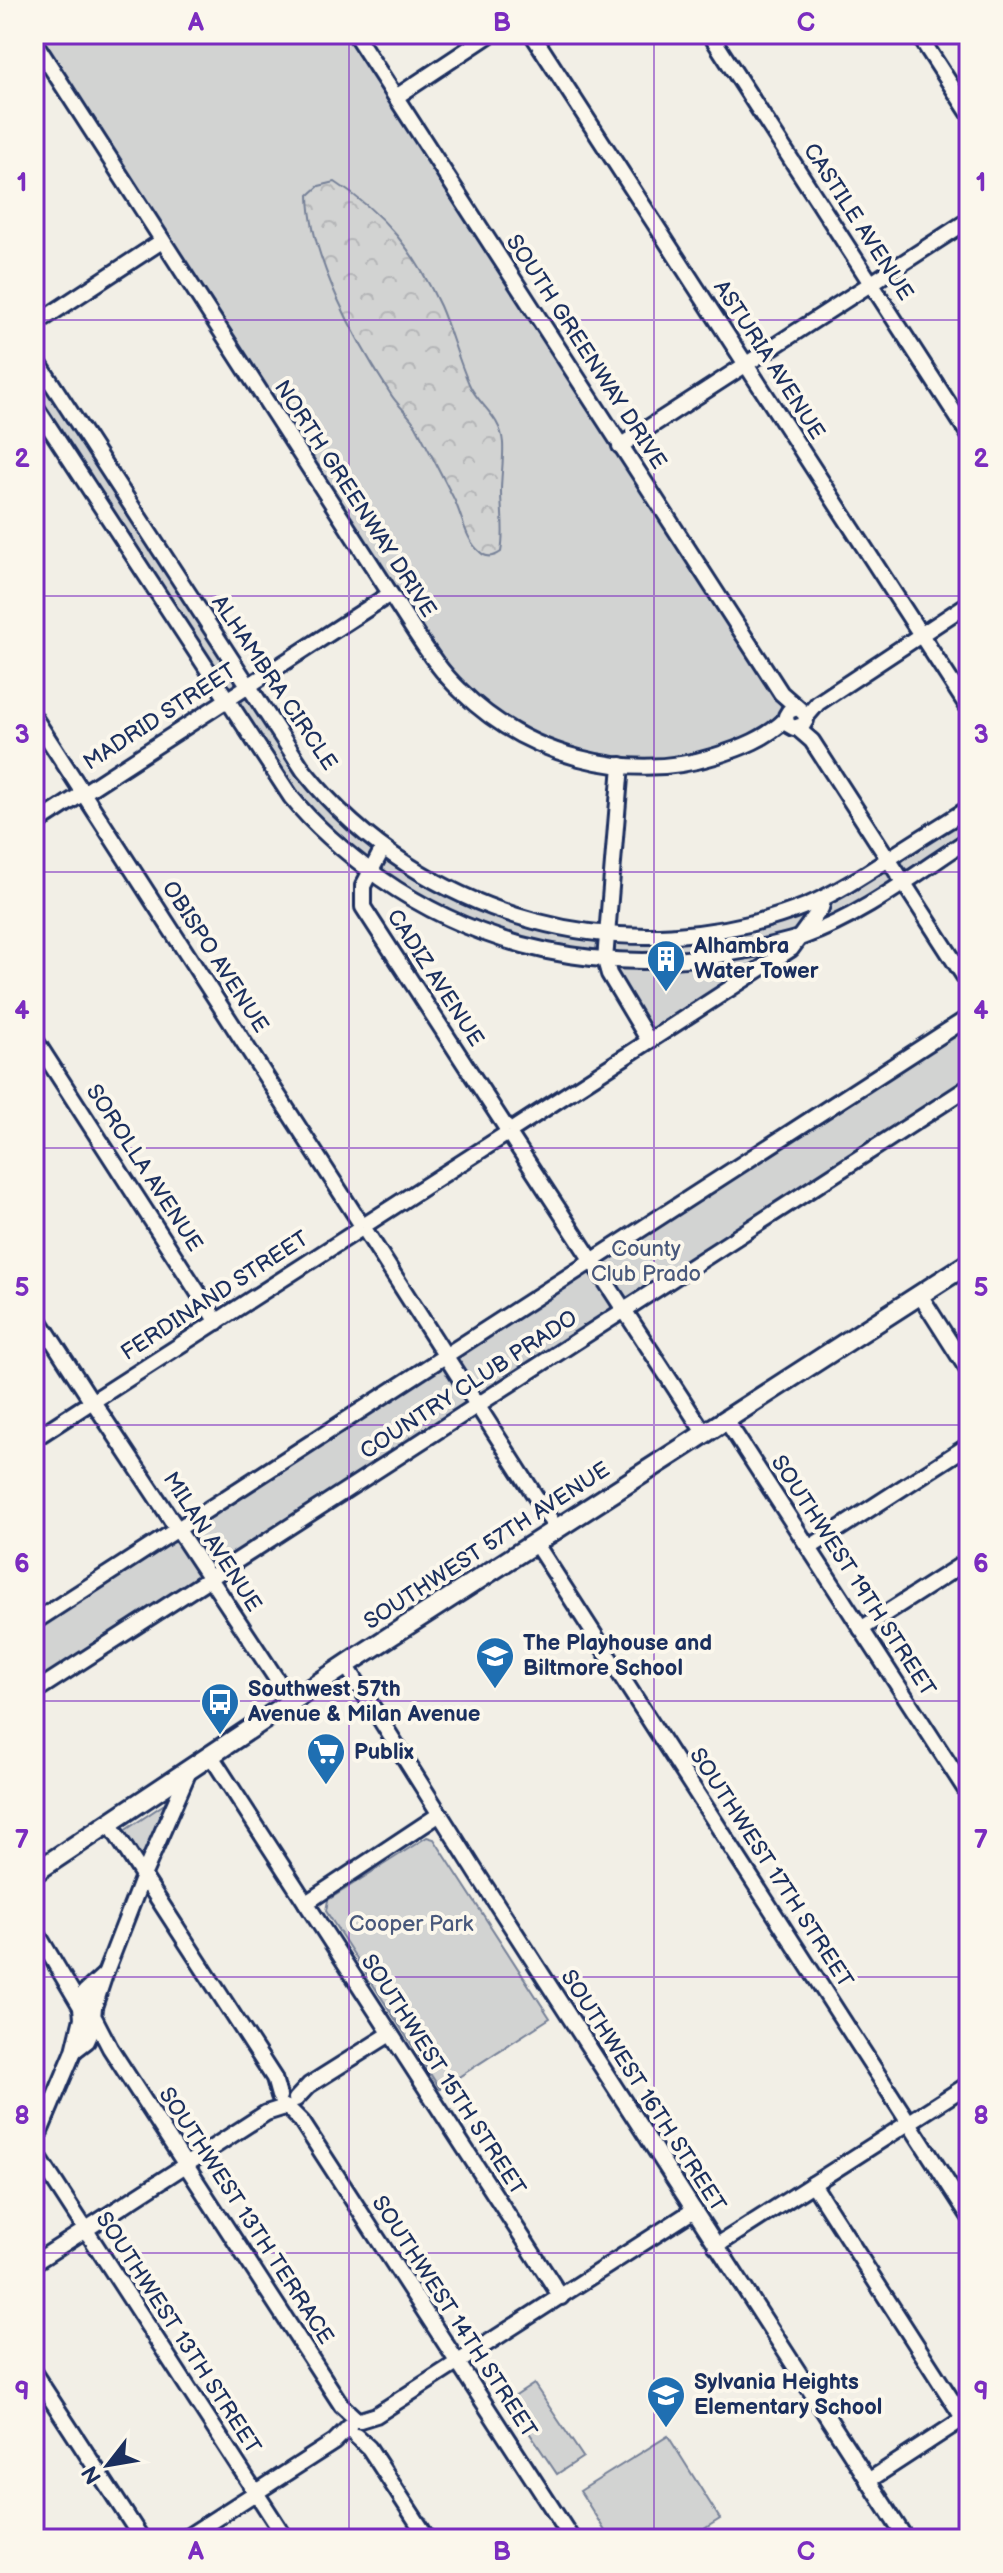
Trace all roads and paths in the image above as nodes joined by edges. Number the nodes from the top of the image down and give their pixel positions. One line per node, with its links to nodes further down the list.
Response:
1 (355, 34): 7 (street, SOUTH GREENWAY DRIVE)
2 (491, 34): 7 (street)
3 (532, 34): 14 (street, ASTURIA AVENUE)
4 (710, 34): 11 (street, CASTILE AVENUE)
5 (918, 34): 8 (street)
6 (34, 41): 10 (street, NORTH GREENWAY DRIVE)
7 (396, 97): 17 (street, SOUTH GREENWAY DRIVE)
8 (969, 113)
9 (969, 220): 11 (street)
10 (162, 241): 12 (street); 18 (street, NORTH GREENWAY DRIVE)
11 (871, 283): 14 (street); 16 (street, CASTILE AVENUE)
12 (34, 325)
13 (34, 356): 21 (street, ALHAMBRA CIRCLE)
14 (746, 365): 17 (street); 20 (street, ASTURIA AVENUE)
15 (34, 404): 22 (street)
16 (969, 435)
17 (620, 446): 25 (street, SOUTH GREENWAY DRIVE)
18 (390, 594): 21 (street, MADRID STREET); 26 (street, NORTH GREENWAY DRIVE)
19 (969, 603): 20 (street, NORTH GREENWAY DRIVE)
20 (922, 635): 23 (street, ASTURIA AVENUE); 25 (street, NORTH GREENWAY DRIVE)
21 (248, 687): 22 (street, MADRID STREET); 31 (street, ALHAMBRA CIRCLE)
22 (226, 701): 27 (street, MADRID STREET); 33 (street)
23 (969, 709)
24 (34, 717): 27 (street, OBISPO AVENUE)
25 (796, 718): 26 (street, NORTH GREENWAY DRIVE); 32 (street)
26 (621, 765): 36 (street)
27 (83, 793): 29 (street, MADRID STREET); 45 (street, OBISPO AVENUE)
28 (969, 808): 32 (street, ALHAMBRA CIRCLE)
29 (34, 825)
30 (969, 839): 34 (street)
31 (383, 848): 33 (street, CADIZ AVENUE); 36 (street, ALHAMBRA CIRCLE)
32 (888, 859): 34 (street); 35 (street, ALHAMBRA CIRCLE)
33 (371, 871): 38 (street); 44 (street, CADIZ AVENUE)
34 (902, 882): 37 (street); 39 (street)
35 (824, 898): 36 (street, ALHAMBRA CIRCLE); 37 (street)
36 (607, 935): 38 (street)
37 (801, 937): 38 (street); 42 (street, FERDINAND STREET)
38 (605, 960): 42 (street)
39 (969, 984)
40 (969, 1017): 46 (street, COUNTRY CLUB PRADO)
41 (34, 1038): 51 (street, SOROLLA AVENUE)
42 (649, 1041): 44 (street, FERDINAND STREET)
43 (969, 1087): 49 (street, COUNTRY CLUB PRADO)
44 (509, 1132): 45 (street, FERDINAND STREET); 46 (street, CADIZ AVENUE)
45 (363, 1227): 51 (street, FERDINAND STREET); 52 (street, OBISPO AVENUE)
46 (592, 1261): 49 (street, CADIZ AVENUE); 52 (street, COUNTRY CLUB PRADO)
47 (969, 1263): 48 (main road, SOUTHWEST 57TH AVENUE)
48 (920, 1295): 53 (street); 56 (main road, SOUTHWEST 57TH AVENUE)
49 (624, 1311): 55 (street, COUNTRY CLUB PRADO); 57 (street, CADIZ AVENUE)
50 (34, 1312): 54 (street, MILAN AVENUE)
51 (217, 1322): 54 (street, FERDINAND STREET)
52 (445, 1355): 55 (street, OBISPO AVENUE); 60 (street, COUNTRY CLUB PRADO)
53 (969, 1372)
54 (93, 1401): 58 (street, FERDINAND STREET); 60 (street, MILAN AVENUE)
55 (478, 1405): 61 (street, OBISPO AVENUE); 65 (street, COUNTRY CLUB PRADO)
56 (726, 1420): 57 (main road, SOUTHWEST 57TH AVENUE); 63 (street, SOUTHWEST 19TH STREET)
57 (705, 1434): 61 (main road, SOUTHWEST 57TH AVENUE)
58 (34, 1439)
59 (969, 1445): 63 (street)
60 (177, 1529): 65 (street, MILAN AVENUE); 66 (street, COUNTRY CLUB PRADO)
61 (557, 1530): 62 (main road, SOUTHWEST 57TH AVENUE)
62 (536, 1544): 68 (main road, SOUTHWEST 57TH AVENUE); 92 (street, SOUTHWEST 17TH STREET)
63 (809, 1548): 67 (street, SOUTHWEST 19TH STREET)
64 (969, 1560): 67 (street)
65 (210, 1579): 69 (street, COUNTRY CLUB PRADO); 70 (street, MILAN AVENUE)
66 (34, 1622)
67 (861, 1629): 73 (street, SOUTHWEST 19TH STREET)
68 (346, 1665): 70 (main road, SOUTHWEST 57TH AVENUE); 74 (street, SOUTHWEST 16TH STREET)
69 (34, 1692)
70 (291, 1701): 71 (main road, SOUTHWEST 57TH AVENUE)
71 (211, 1756): 72 (main road, SOUTHWEST 57TH AVENUE); 78 (street, SOUTHWEST 15TH STREET)
72 (189, 1770): 75 (main road, SOUTHWEST 57TH AVENUE); 77 (street)
73 (969, 1795)
74 (440, 1814): 78 (street); 96 (street, SOUTHWEST 16TH STREET)
75 (109, 1823): 76 (main road, SOUTHWEST 57TH AVENUE); 77 (street, SOUTHWEST 14TH STREET)
76 (34, 1873)
77 (143, 1876): 79 (street, SOUTHWEST 14TH STREET); 80 (street)
78 (306, 1903): 86 (street, SOUTHWEST 15TH STREET)
79 (162, 1906): 80 (street); 91 (street, SOUTHWEST 14TH STREET)
80 (130, 1910): 83 (street)
81 (34, 1928): 82 (street, SOUTHWEST 13TH TERRACE)
82 (61, 1971): 84 (street, SOUTHWEST 13TH TERRACE); 85 (street, SOUTHWEST 13TH TERRACE)
83 (105, 1974): 84 (street); 85 (street)
84 (87, 1988): 85 (street, SOUTHWEST 13TH TERRACE)
85 (88, 2013): 87 (street); 88 (street, SOUTHWEST 13TH TERRACE); 89 (street)
86 (390, 2034): 91 (street); 101 (street, SOUTHWEST 15TH STREET)
87 (89, 2035): 88 (street, SOUTHWEST 13TH TERRACE); 89 (street)
88 (110, 2048): 94 (street, SOUTHWEST 13TH TERRACE)
89 (74, 2051): 93 (street)
90 (969, 2084): 92 (street)
91 (288, 2099): 94 (street); 102 (street, SOUTHWEST 14TH STREET)
92 (909, 2122): 95 (street); 97 (street, SOUTHWEST 17TH STREET)
93 (34, 2148): 98 (street, SOUTHWEST 13TH STREET)
94 (187, 2165): 98 (street); 105 (street, SOUTHWEST 13TH TERRACE)
95 (813, 2184): 99 (street); 104 (street)
96 (694, 2210): 99 (street, SOUTHWEST 16TH STREET); 101 (street)
97 (969, 2216)
98 (85, 2230): 100 (street); 107 (street, SOUTHWEST 13TH STREET)
99 (716, 2246): 106 (street, SOUTHWEST 16TH STREET)
100 (34, 2263)
101 (561, 2297): 102 (street)
102 (457, 2362): 105 (street); 112 (street, SOUTHWEST 14TH STREET)
103 (34, 2373): 108 (street)
104 (967, 2420): 106 (street)
105 (357, 2428): 107 (street); 111 (street, SOUTHWEST 13TH TERRACE)
106 (868, 2481): 113 (street, SOUTHWEST 16TH STREET)
107 (256, 2493): 109 (street); 110 (street, SOUTHWEST 13TH STREET)
108 (142, 2539)
109 (184, 2539)
110 (286, 2539)
111 (428, 2539)
112 (572, 2539)
113 (906, 2539)

